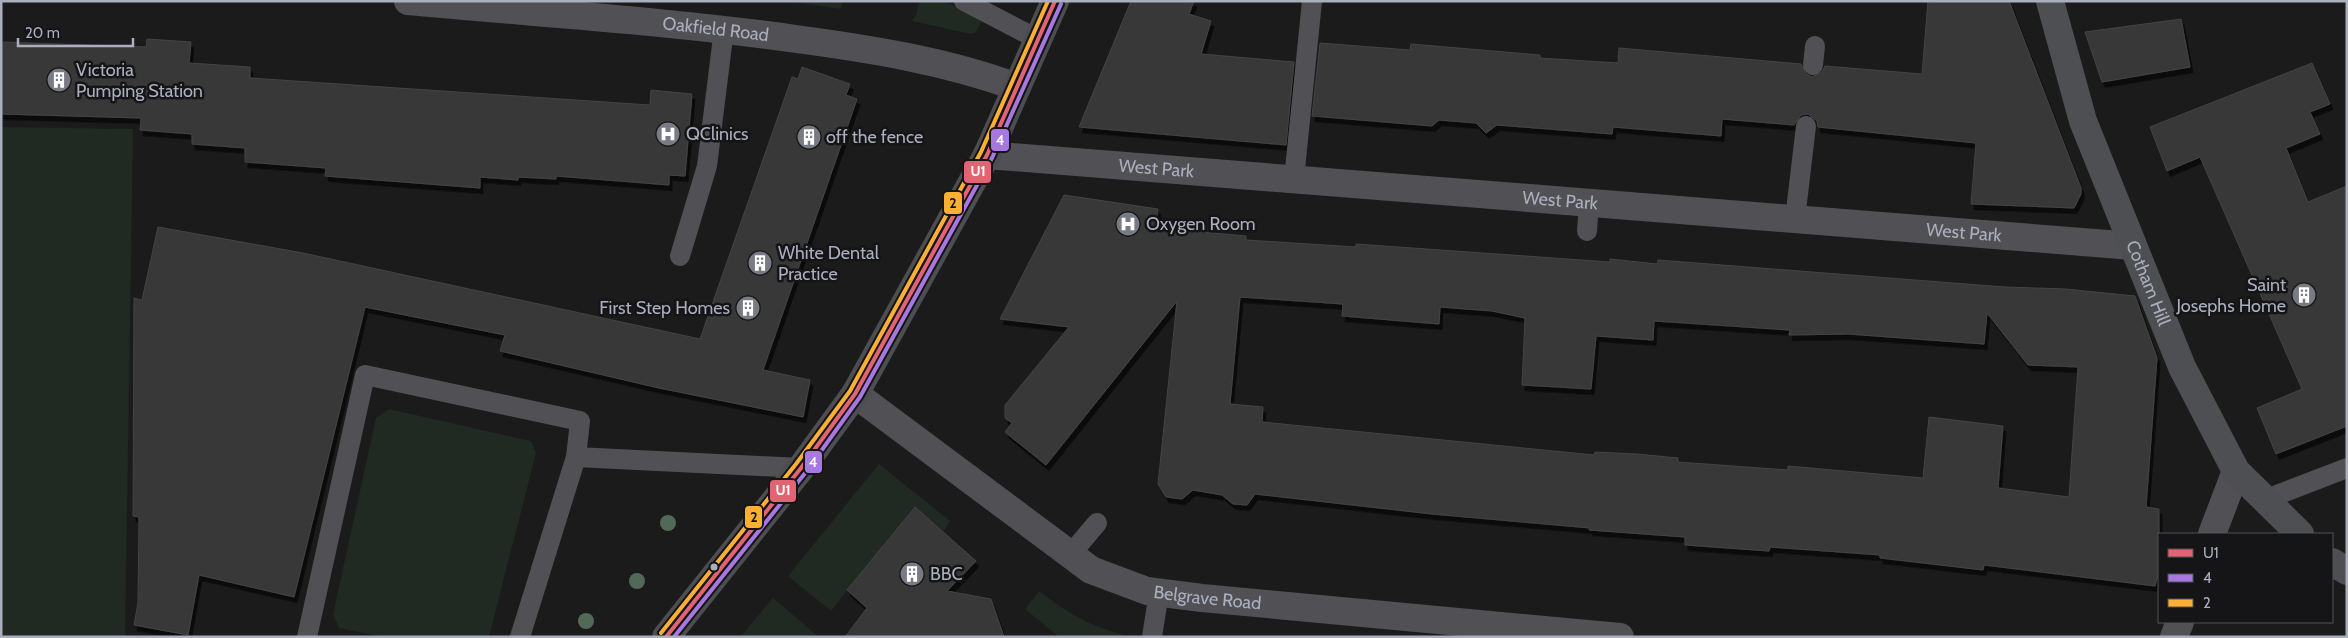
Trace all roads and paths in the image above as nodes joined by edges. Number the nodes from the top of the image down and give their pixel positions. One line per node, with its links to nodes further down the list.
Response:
1 (408, 1): 6 (street, Oakfield Road)
2 (964, 1): 7 (lane)
3 (1055, 1): 7 (main road)
4 (1312, 1): 11 (lane)
5 (2050, 1): 15 (street, Cotham Hill)
6 (724, 29): 8 (street, Oakfield Road); 16 (lane)
7 (1039, 40): 8 (main road)
8 (1017, 87): 10 (main road)
9 (1806, 126): 13 (lane)
10 (987, 155): 11 (street, West Park); 17 (main road)
11 (1294, 179): 12 (street, West Park)
12 (1589, 203): 13 (street, West Park); 14 (lane)
13 (1795, 219): 15 (street, West Park)
14 (1587, 231)
15 (2133, 246): 21 (street, Cotham Hill)
16 (680, 256)
17 (855, 394): 19 (main road); 26 (street, Belgrave Road)
18 (576, 457): 19 (lane); 31 (lane); 32 (lane)
19 (801, 468): 33 (main road)
20 (2347, 468): 22 (lane)
21 (2236, 471): 22 (street, Cotham Hill); 24 (street)
22 (2264, 500): 25 (street, Cotham Hill)
23 (1097, 523): 26 (lane)
24 (2212, 533)
25 (2299, 533)
26 (1070, 555): 29 (street, Belgrave Road)
27 (2333, 563): 28 (street)
28 (2347, 572)
29 (1159, 592): 34 (lane); 35 (street, Belgrave Road)
30 (2180, 623): 36 (street)
31 (307, 637)
32 (520, 637)
33 (666, 637)
34 (1152, 637)
35 (1620, 637)
36 (2174, 637)

